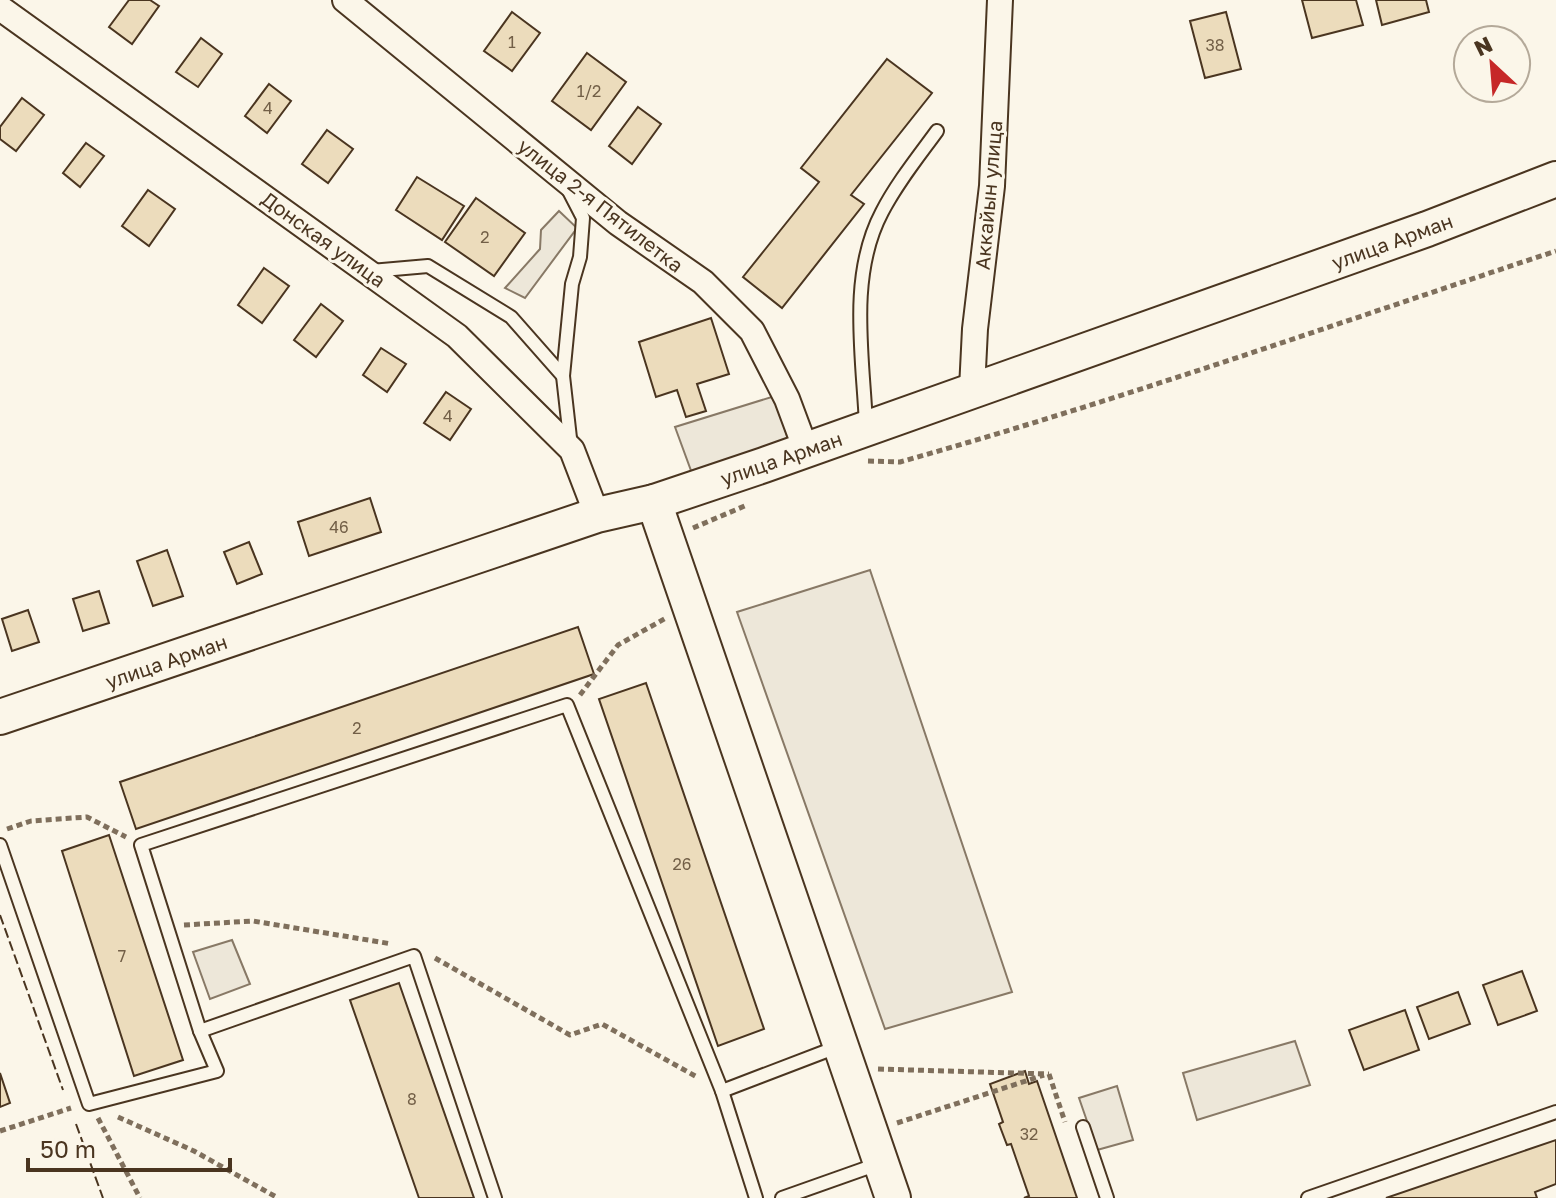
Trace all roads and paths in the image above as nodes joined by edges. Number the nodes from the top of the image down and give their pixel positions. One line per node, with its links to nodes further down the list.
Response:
1 (345, 0): 5 (street, улица 2-я Пятилетка)
2 (995, 3): 10 (street, Аккайын улица)
3 (0, 8): 8 (street, Донская улица)
4 (937, 131): 11 (lane)
5 (563, 178): 9 (lane); 13 (street, улица 2-я Пятилетка)
6 (1556, 179): 10 (street, улица Арман)
7 (1556, 251): 14 (path)
8 (368, 271): 9 (lane); 12 (street, Донская улица)
9 (563, 376): 12 (lane)
10 (972, 389): 11 (street, улица Арман)
11 (866, 428): 13 (street, улица Арман)
12 (572, 450): 17 (street, Донская улица)
13 (806, 450): 15 (street, улица Арман)
14 (853, 461)
15 (654, 502): 17 (street, улица Арман); 18 (street)
16 (752, 503): 18 (path)
17 (597, 515): 21 (street, улица Арман)
18 (667, 539): 19 (street)
19 (690, 606): 20 (path); 29 (street)
20 (567, 705): 24 (lane); 30 (lane)
21 (2, 709)
22 (0, 831): 24 (path)
23 (0, 845): 31 (lane)
24 (141, 845): 25 (lane)
25 (167, 928): 26 (path); 28 (lane)
26 (404, 946)
27 (432, 956): 30 (path)
28 (200, 1031): 31 (lane); 39 (lane)
29 (846, 1059): 30 (lane); 33 (path); 36 (street)
30 (722, 1091): 40 (lane)
31 (89, 1104): 35 (path); 37 (path); 38 (path)
32 (1556, 1112): 44 (lane)
33 (889, 1126)
34 (1083, 1127): 43 (lane)
35 (0, 1131)
36 (881, 1163): 41 (lane); 42 (street)
37 (140, 1198)
38 (278, 1198)
39 (495, 1198)
40 (756, 1198)
41 (782, 1198)
42 (893, 1198)
43 (1107, 1198)
44 (1308, 1198)

